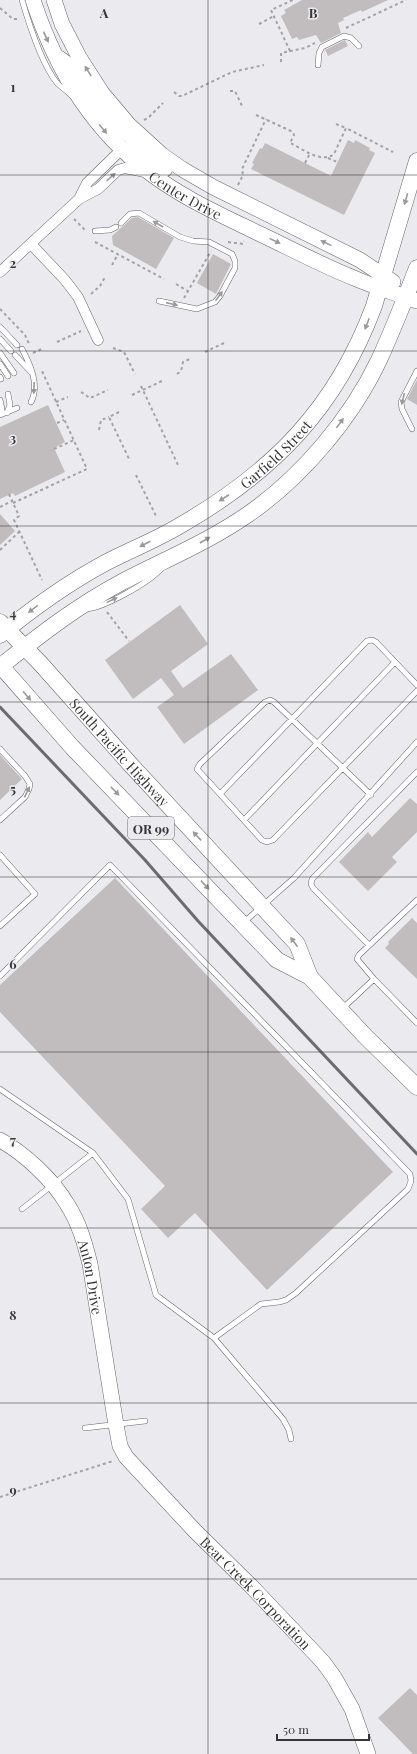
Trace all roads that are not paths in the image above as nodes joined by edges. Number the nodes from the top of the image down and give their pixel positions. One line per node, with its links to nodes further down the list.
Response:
1 (22, 0): 7 (lane)
2 (33, 0): 5 (main road, Center Drive, one-way to 5)
3 (54, 0): 8 (main road, Center Drive, one-way to 3)
4 (359, 46): 6 (lane)
5 (55, 55): 7 (main road, Center Drive); 8 (main road)
6 (318, 65)
7 (86, 108): 9 (main road, Center Drive, one-way to 9)
8 (144, 140): 12 (main road, Center Drive)
9 (122, 149): 11 (main road, Center Drive); 12 (main road); 13 (street)
10 (417, 161): 20 (main road, Garfield Street, one-way to 20)
11 (149, 173): 13 (street, one-way to 11); 20 (main road, Center Drive, one-way to 20)
12 (235, 192): 20 (main road, Center Drive, one-way to 12)
13 (79, 199): 17 (street)
14 (121, 223): 22 (lane, one-way to 14)
15 (116, 227): 16 (lane)
16 (95, 231)
17 (31, 244): 19 (street); 25 (street)
18 (417, 268): 21 (main road, Garfield Street)
19 (0, 272)
20 (381, 281): 21 (main road, Center Drive); 43 (main road, Garfield Street, one-way to 43)
21 (412, 297): 44 (main road, Garfield Street, one-way to 21)
22 (159, 301)
23 (0, 327): 26 (lane)
24 (0, 339): 28 (lane)
25 (98, 340)
26 (17, 345)
27 (22, 349): 34 (lane)
28 (11, 351)
29 (0, 353): 33 (lane)
30 (15, 355): 34 (lane)
31 (0, 364): 35 (lane)
32 (417, 371): 42 (lane, one-way to 42)
33 (14, 373)
34 (32, 373): 38 (lane, one-way to 38)
35 (8, 376)
36 (8, 394): 40 (lane)
37 (0, 400): 41 (lane)
38 (30, 402)
39 (17, 408): 40 (lane)
40 (7, 412): 41 (lane)
41 (0, 414)
42 (412, 429)
43 (2, 629): 44 (main road, South Pacific Highway / OR 99)
44 (25, 647): 46 (main road, Garfield Street); 61 (main road, South Pacific Highway / OR 99, one-way to 44)
45 (395, 662): 47 (lane); 49 (lane); 51 (lane)
46 (0, 666): 64 (main road, South Pacific Highway / OR 99, one-way to 64)
47 (417, 685)
48 (417, 691): 53 (lane)
49 (291, 720): 51 (lane); 55 (lane); 55 (lane)
50 (417, 742): 56 (lane)
51 (316, 744): 53 (lane); 58 (lane)
52 (0, 749): 57 (lane, one-way to 52)
53 (343, 768): 56 (lane); 58 (lane)
54 (417, 772): 66 (lane)
55 (220, 794): 58 (lane)
56 (371, 794): 61 (lane)
57 (0, 820)
58 (244, 820)
59 (0, 855): 63 (lane)
60 (417, 900): 66 (lane)
61 (262, 906): 64 (lane); 68 (main road, South Pacific Highway / OR 99, one-way to 61)
62 (0, 916): 63 (lane)
63 (5, 921): 65 (lane)
64 (242, 924): 68 (main road, South Pacific Highway / OR 99)
65 (0, 926)
66 (369, 945): 69 (lane)
67 (0, 976): 78 (lane)
68 (310, 977): 70 (main road, South Pacific Highway / OR 99)
69 (374, 979): 70 (lane); 71 (lane)
70 (341, 1010): 72 (main road, South Pacific Highway / OR 99)
71 (417, 1023)
72 (417, 1087)
73 (0, 1089): 75 (lane)
74 (0, 1140): 76 (main road, Anton Drive)
75 (93, 1153): 76 (lane); 78 (lane)
76 (52, 1185): 77 (lane); 80 (main road, Anton Drive)
77 (22, 1209)
78 (214, 1338): 82 (lane)
79 (145, 1421): 80 (lane)
80 (116, 1425): 81 (lane); 83 (main road, Anton Drive)
81 (85, 1428)
82 (291, 1439)
83 (123, 1452): 84 (main road, Bear Creek Corporation)
84 (368, 1754)

